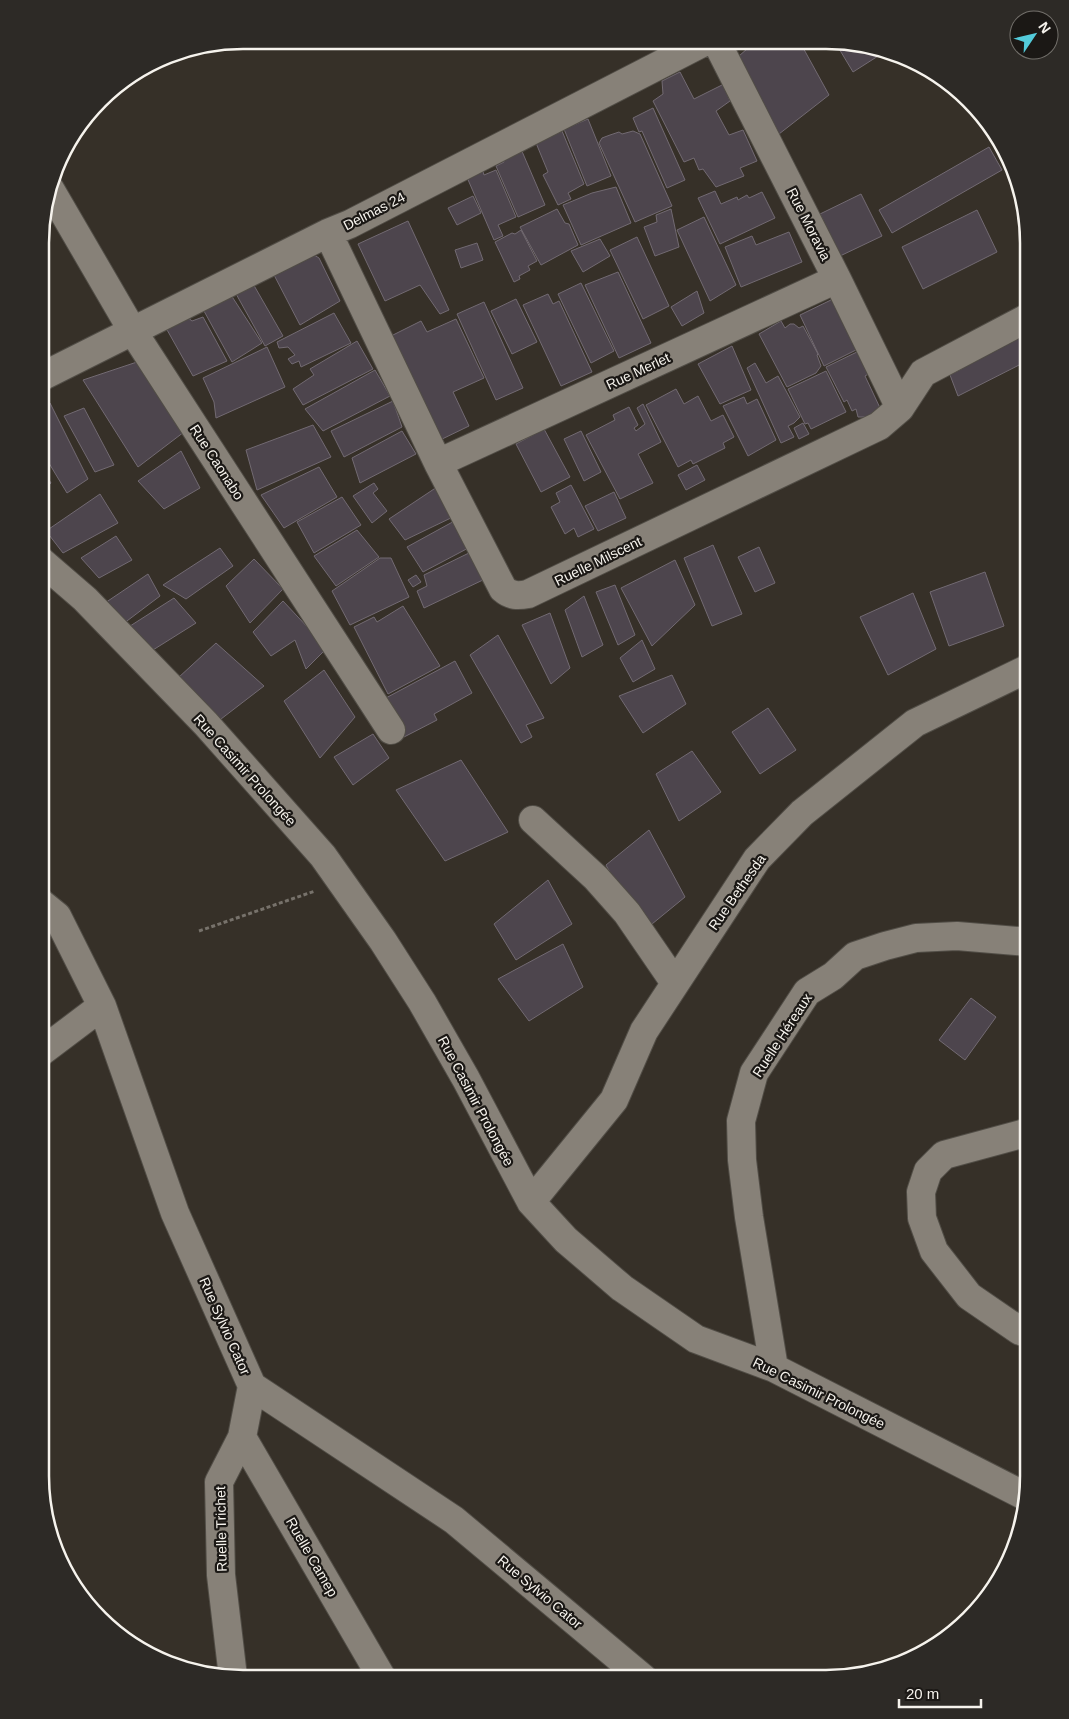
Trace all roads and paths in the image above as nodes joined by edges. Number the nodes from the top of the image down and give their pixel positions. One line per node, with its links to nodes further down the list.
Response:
1 (690, 49): 4 (street, Delmas 24)
2 (720, 49): 5 (street, Rue Moravia)
3 (54, 196): 7 (street, Rue Caonabo)
4 (328, 233): 7 (street, Delmas 24); 10 (street, Ruelle Milscent)
5 (837, 279): 9 (street, Rue Moravia); 10 (street, Rue Merlet)
6 (1020, 322): 9 (street, Ruelle Milscent)
7 (132, 330): 8 (street, Delmas 24); 13 (street, Rue Caonabo)
8 (49, 373)
9 (900, 408): 10 (street, Ruelle Milscent)
10 (438, 463)
11 (49, 568): 15 (street, Rue Casimir Prolongée)
12 (1020, 672): 19 (street, Rue Bethesda)
13 (391, 730)
14 (532, 820): 19 (street)
15 (341, 882): 17 (path); 23 (street, Rue Casimir Prolongée)
16 (49, 910): 20 (street, Rue Sylvio Cator)
17 (199, 930)
18 (1020, 941): 25 (street, Ruelle Héreaux)
19 (675, 983): 23 (street, Rue Bethesda)
20 (102, 1006): 21 (street); 26 (street, Rue Sylvio Cator)
21 (49, 1046)
22 (1020, 1134): 24 (street)
23 (531, 1202): 25 (street, Rue Casimir Prolongée)
24 (1020, 1330)
25 (774, 1368): 28 (street, Rue Casimir Prolongée)
26 (252, 1386): 27 (street, Ruelle Trichet); 31 (street, Rue Sylvio Cator)
27 (242, 1437): 29 (street, Ruelle Trichet); 30 (street, Ruelle Camep)
28 (1020, 1493)
29 (232, 1670)
30 (377, 1670)
31 (633, 1670)

